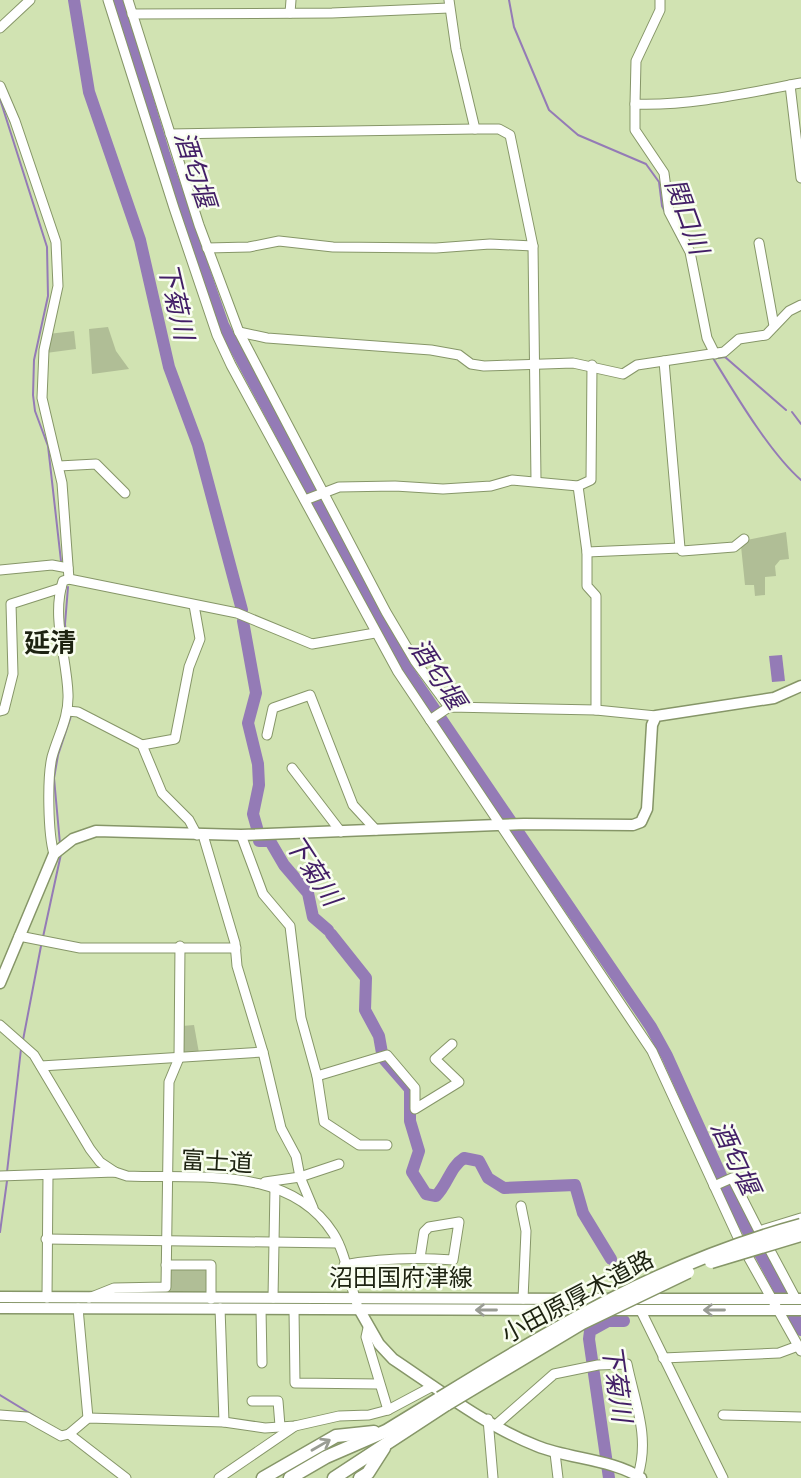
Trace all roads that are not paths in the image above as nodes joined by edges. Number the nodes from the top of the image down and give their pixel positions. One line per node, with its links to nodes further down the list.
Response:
1 (30, 0): 9 (street)
2 (108, 0): 32 (street)
3 (128, 0): 8 (street)
4 (291, 0): 7 (street)
5 (660, 0): 13 (street)
6 (449, 4): 7 (street); 14 (street)
7 (290, 13): 8 (street)
8 (132, 14): 15 (street)
9 (0, 28)
10 (801, 83): 11 (street)
11 (790, 85): 13 (street); 16 (street)
12 (0, 86): 27 (street)
13 (635, 104): 23 (street)
14 (475, 129): 15 (street); 18 (street)
15 (170, 134): 19 (street)
16 (801, 178)
17 (759, 243): 21 (street)
18 (533, 246): 19 (street); 25 (street)
19 (207, 248): 22 (street)
20 (801, 305): 21 (street)
21 (774, 326): 23 (street)
22 (239, 332): 25 (street); 30 (street)
23 (712, 355): 24 (street)
24 (664, 361): 26 (street); 34 (street)
25 (537, 362): 26 (street); 28 (street)
26 (592, 365): 29 (street)
27 (59, 467): 31 (street); 36 (street)
28 (536, 480): 29 (street); 30 (street)
29 (578, 486): 35 (street)
30 (323, 491): 32 (street); 43 (street)
31 (125, 493)
32 (305, 500): 41 (street)
33 (744, 539): 34 (street)
34 (680, 548): 35 (street)
35 (587, 552): 44 (street)
36 (68, 568): 37 (street); 38 (street)
37 (0, 570)
38 (69, 579): 39 (street); 40 (street)
39 (61, 589): 45 (street); 46 (street)
40 (194, 605): 41 (street); 50 (street)
41 (375, 633): 48 (street)
42 (801, 686): 47 (main road)
43 (447, 708): 44 (street); 48 (street)
44 (596, 710): 47 (street)
45 (71, 711): 50 (street); 57 (street)
46 (0, 712)
47 (656, 716): 52 (main road)
48 (430, 720): 52 (street)
49 (267, 734): 53 (street)
50 (142, 745): 55 (street)
51 (292, 768): 54 (street)
52 (502, 825): 53 (main road); 76 (street)
53 (376, 831): 54 (main road)
54 (341, 832): 56 (main road)
55 (200, 835): 56 (main road); 57 (main road); 60 (street)
56 (241, 835): 67 (street)
57 (54, 854): 58 (main road)
58 (19, 936): 59 (street); 61 (main road)
59 (180, 946): 60 (street); 65 (street)
60 (236, 947): 64 (street)
61 (0, 983)
62 (0, 1025): 66 (street)
63 (452, 1044): 67 (street)
64 (263, 1052): 65 (street); 73 (street)
65 (179, 1058): 66 (street); 74 (street)
66 (41, 1066): 70 (street)
67 (317, 1076): 68 (street)
68 (387, 1145)
69 (339, 1164): 73 (street)
70 (115, 1172): 71 (street, 富士道); 74 (street, 富士道)
71 (48, 1175): 72 (street, 富士道); 84 (street)
72 (5, 1176)
73 (300, 1177): 75 (street); 79 (street)
74 (168, 1178): 75 (street, 富士道); 85 (street)
75 (263, 1183): 77 (street, 富士道)
76 (714, 1186): 82 (street); 99 (street)
77 (275, 1187): 79 (street, 富士道); 86 (street)
78 (521, 1206): 97 (street)
79 (313, 1208): 87 (street, 富士道)
80 (801, 1219): 82 (street)
81 (801, 1225): 114 (highway, 小田原厚木道路, bridge)
82 (759, 1231): 98 (street)
83 (801, 1235): 114 (highway, 小田原厚木道路, bridge)
84 (46, 1238): 85 (street); 92 (street)
85 (167, 1241): 86 (street); 89 (street)
86 (273, 1242): 87 (street); 94 (street)
87 (338, 1243): 90 (street, 富士道)
88 (420, 1258): 88 (street); 90 (street)
89 (166, 1265): 93 (street); 96 (street)
90 (344, 1265): 95 (street, 富士道)
91 (0, 1297): 92 (main road, 沼田国府津線)
92 (47, 1298): 93 (main road, 沼田国府津線)
93 (87, 1298): 96 (main road, 沼田国府津線)
94 (273, 1298): 95 (main road, 沼田国府津線); 96 (main road, 沼田国府津線)
95 (355, 1298): 97 (main road, 沼田国府津線); 105 (street, 富士道)
96 (211, 1299)
97 (523, 1299): 99 (main road, 沼田国府津線)
98 (797, 1302): 99 (main road, 沼田国府津線)
99 (776, 1304): 106 (main road, 沼田国府津線, one-way to 106); 108 (street)
100 (0, 1308): 101 (main road, 沼田国府津線)
101 (78, 1308): 102 (main road, 沼田国府津線); 119 (street)
102 (220, 1308): 103 (main road, 沼田国府津線); 120 (street)
103 (261, 1309): 104 (main road, 沼田国府津線); 110 (street)
104 (294, 1309): 105 (main road, 沼田国府津線); 111 (street)
105 (359, 1309): 106 (main road, 沼田国府津線, one-way to 105); 107 (main road)
106 (641, 1311): 109 (street)
107 (368, 1328): 111 (street); 112 (main road)
108 (800, 1349): 109 (street)
109 (663, 1358): 136 (street)
110 (262, 1363)
111 (379, 1384): 115 (street)
112 (433, 1386): 115 (street); 121 (main road)
113 (252, 1401): 122 (street)
114 (443, 1401): 125 (highway, 小田原厚木道路)
115 (388, 1410): 123 (street)
116 (0, 1415): 124 (street)
117 (723, 1415): 118 (street)
118 (801, 1417)
119 (88, 1418): 120 (street); 124 (street)
120 (224, 1422): 122 (street)
121 (493, 1422): 126 (main road); 127 (street); 134 (street)
122 (280, 1426): 123 (street)
123 (295, 1426): 129 (street)
124 (65, 1435): 128 (street)
125 (387, 1437): 130 (highway, 小田原厚木道路, one-way to 125); 131 (highway, 小田原厚木道路); 132 (highway, 小田原厚木道路); 133 (highway, 小田原厚木道路)
126 (555, 1453): 127 (main road); 135 (street)
127 (639, 1477)
128 (126, 1478)
129 (219, 1478)
130 (263, 1478)
131 (290, 1478)
132 (334, 1478)
133 (360, 1478)
134 (493, 1478)
135 (558, 1478)
136 (723, 1478)

